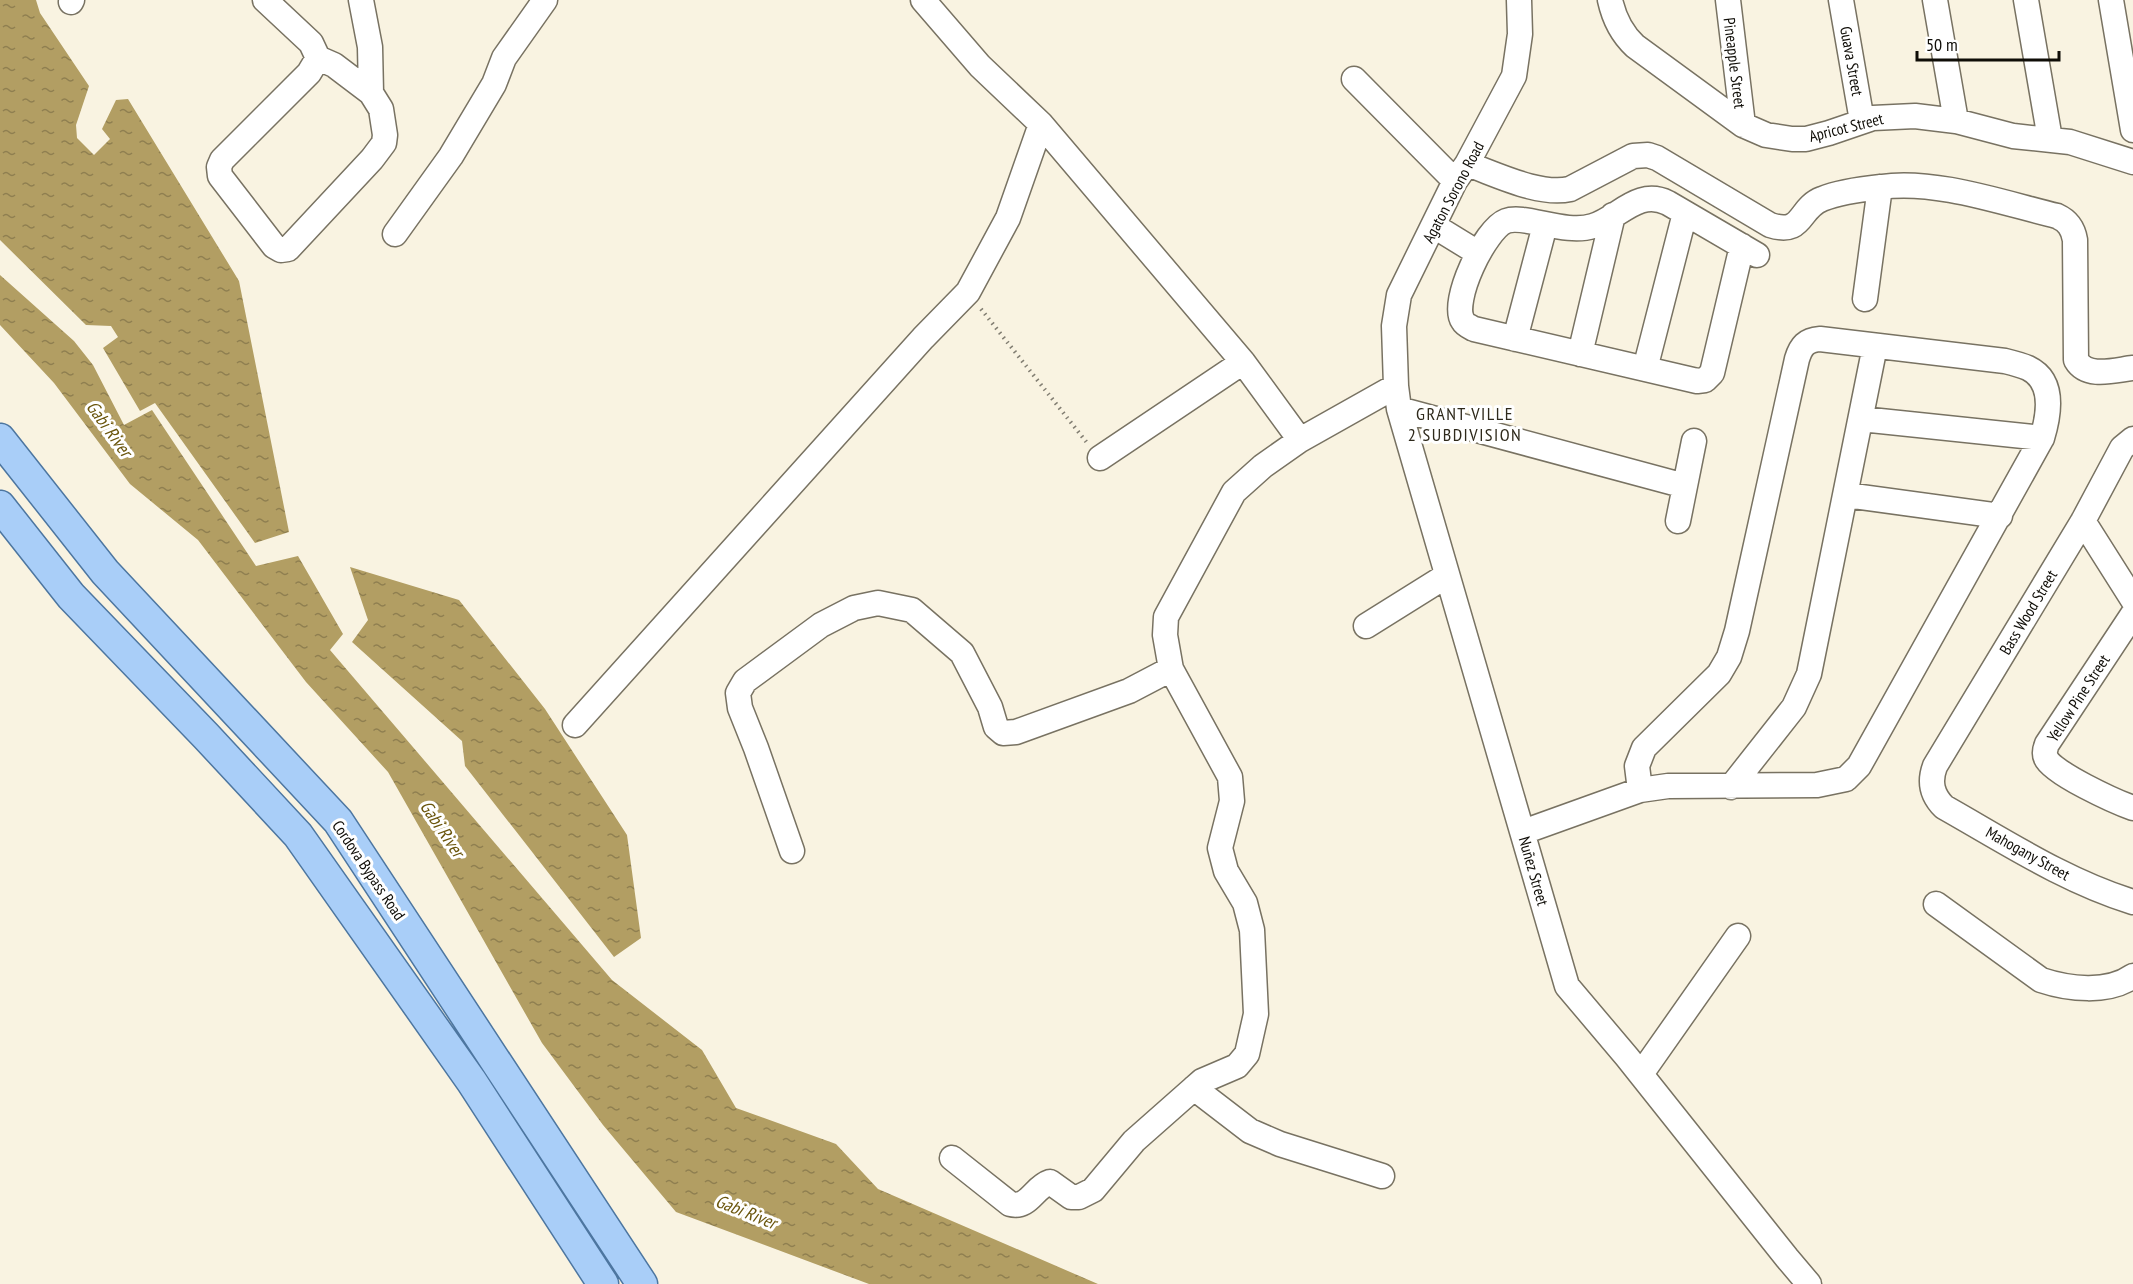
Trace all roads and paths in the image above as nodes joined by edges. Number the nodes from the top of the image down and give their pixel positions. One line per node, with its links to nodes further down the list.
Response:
1 (265, 0): 12 (street)
2 (361, 0): 14 (street)
3 (545, 0): 28 (street)
4 (923, 0): 17 (street)
5 (1519, 0): 22 (street, Agaton Sorono Road)
6 (1610, 0): 18 (street, Apricot Street)
7 (1728, 0): 18 (street, Pineapple Street)
8 (1841, 0): 15 (street, Guava Street)
9 (1935, 0): 16 (street)
10 (2026, 0): 20 (street)
11 (2111, 0): 19 (street)
12 (318, 58): 14 (street); 14 (street)
13 (1354, 79): 22 (street)
14 (371, 93)
15 (1862, 121): 16 (street, Apricot Street); 18 (street, Apricot Street)
16 (1956, 121): 20 (street, Apricot Street)
17 (1041, 124): 30 (street); 35 (street)
18 (1743, 126)
19 (2133, 130)
20 (2050, 139): 21 (street, Apricot Street)
21 (2133, 162)
22 (1461, 172): 23 (street); 27 (street, Agaton Sorono Road)
23 (1880, 187): 31 (street); 36 (street)
24 (1685, 213): 25 (street); 37 (street); 37 (street)
25 (1613, 215): 26 (street); 34 (street)
26 (1545, 225): 29 (street); 32 (street)
27 (1434, 226): 29 (street); 38 (street, Agaton Sorono Road)
28 (395, 234)
29 (1478, 253): 32 (street)
30 (968, 292): 45 (path); 57 (street)
31 (1865, 299)
32 (1515, 339): 34 (street)
33 (1875, 346): 39 (street); 40 (street); 59 (street)
34 (1580, 354): 37 (street)
35 (1243, 362): 43 (street); 45 (street)
36 (2133, 368)
37 (1645, 369)
38 (1398, 398): 43 (street); 46 (street); 52 (street, Nuñez Street)
39 (1861, 419): 40 (street); 47 (street)
40 (2042, 438): 49 (street)
41 (0, 439): 73 (main road, Cordova Bypass Road)
42 (2133, 439): 51 (street, Bass Wood Street)
43 (1300, 440): 56 (street)
44 (1694, 441): 46 (street)
45 (1100, 458)
46 (1685, 486): 50 (street)
47 (1846, 495): 49 (street); 58 (street)
48 (0, 506): 72 (main road)
49 (2000, 516): 58 (street)
50 (1678, 521)
51 (2082, 521): 53 (street); 60 (street, Bass Wood Street)
52 (1446, 576): 55 (street); 62 (street, Nuñez Street)
53 (2133, 600)
54 (2133, 614): 61 (street, Yellow Pine Street)
55 (1366, 626)
56 (1171, 669): 63 (street); 69 (street)
57 (574, 725)
58 (1731, 787): 59 (street)
59 (1640, 790): 62 (street)
60 (1932, 790): 64 (street, Mahogany Street)
61 (2133, 808)
62 (1523, 832): 68 (street, Nuñez Street)
63 (792, 851)
64 (2133, 902)
65 (1936, 904): 67 (street)
66 (1738, 936): 68 (street)
67 (2133, 976)
68 (1641, 1074): 74 (street, Nuñez Street)
69 (1194, 1088): 70 (street); 71 (street)
70 (952, 1158)
71 (1382, 1176)
72 (603, 1284)
73 (642, 1284)
74 (1809, 1284)

